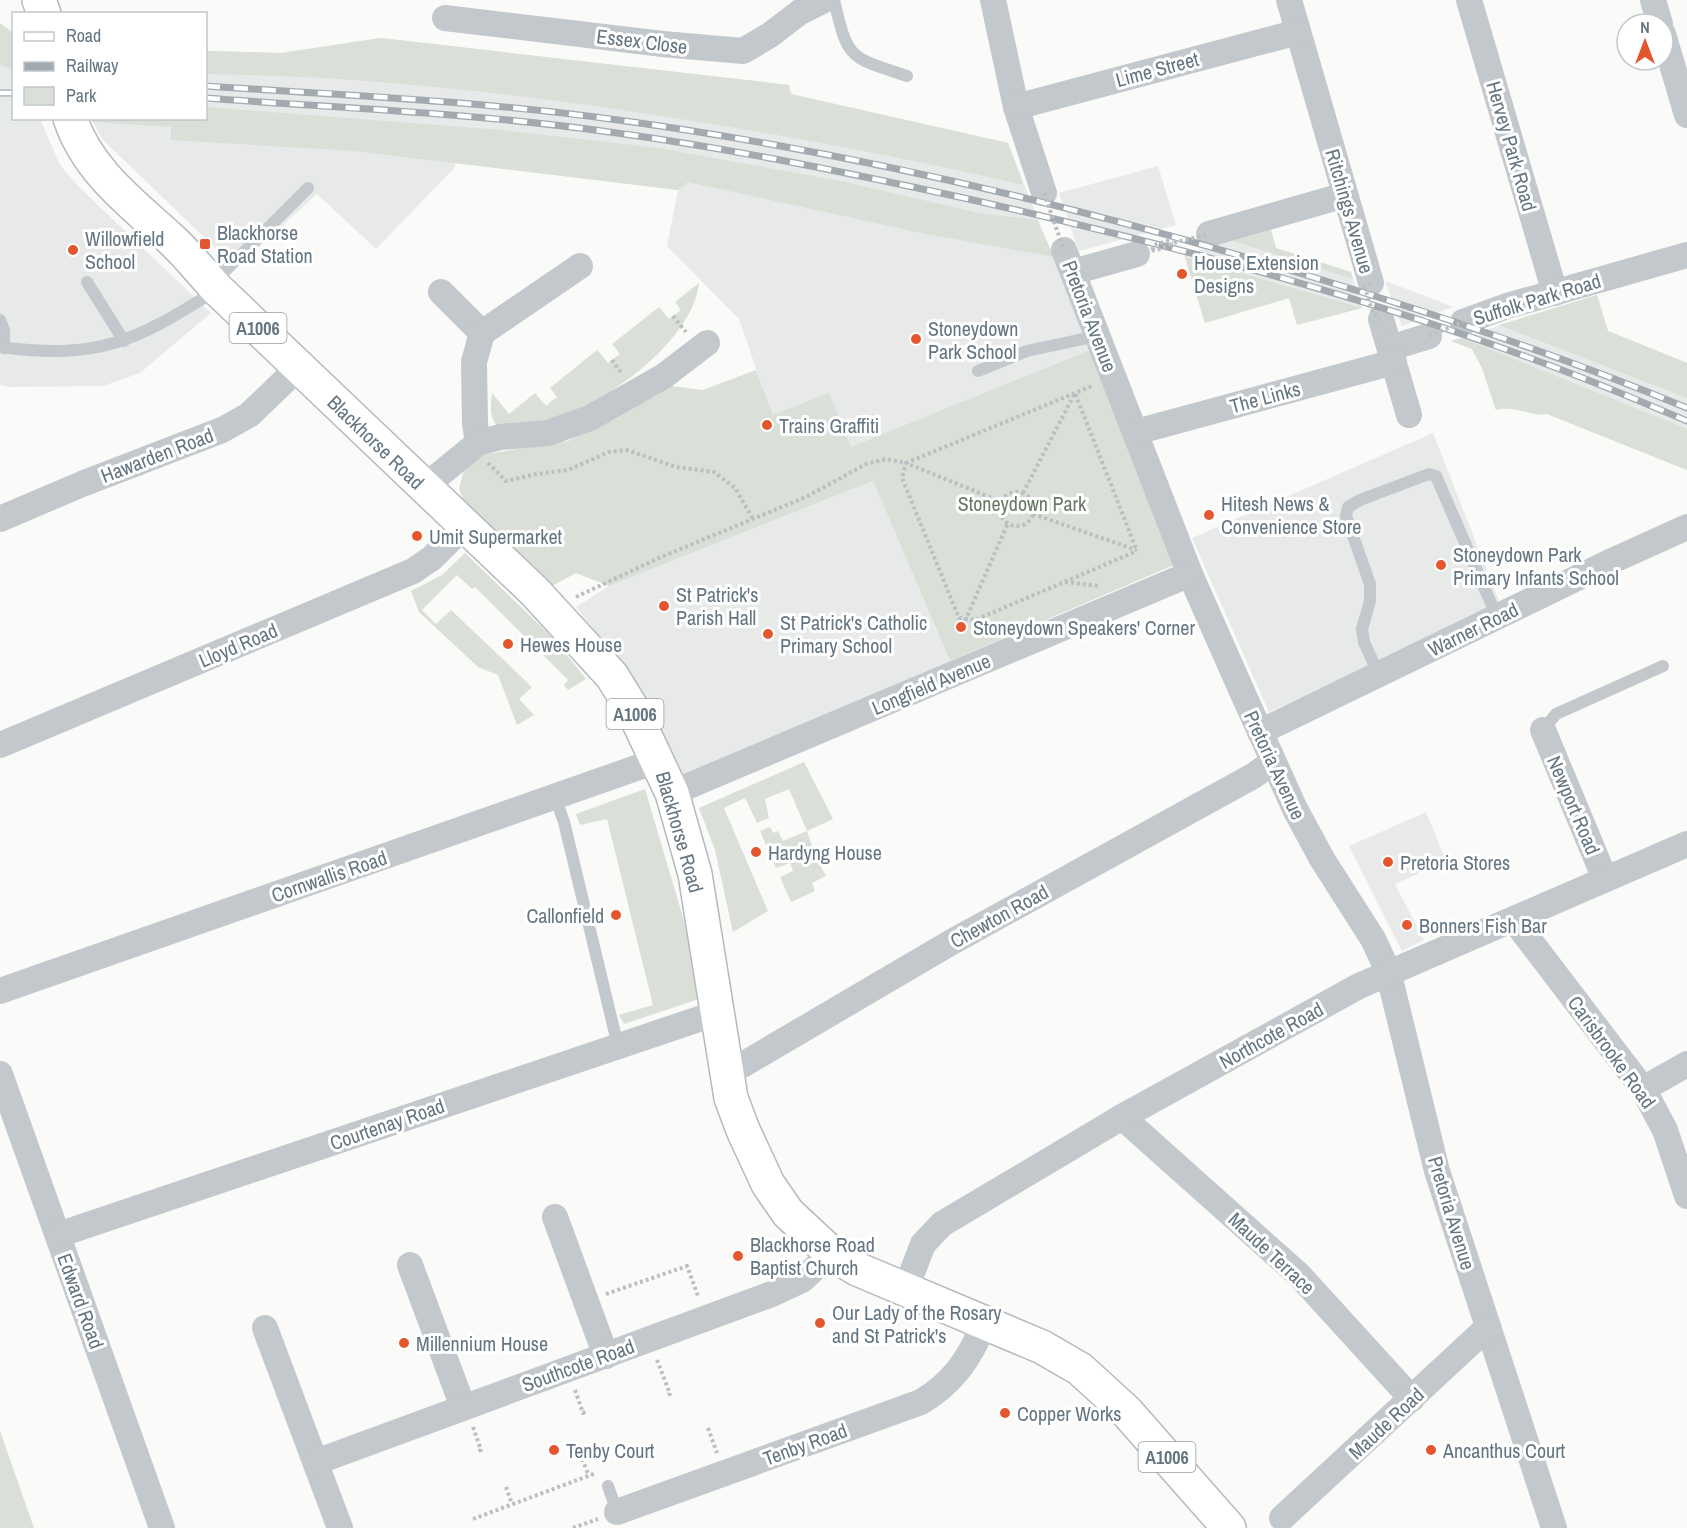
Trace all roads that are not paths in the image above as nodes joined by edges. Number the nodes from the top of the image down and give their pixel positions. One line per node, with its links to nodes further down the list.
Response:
1 (824, 0): 6 (street, Essex Close)
2 (834, 0): 9 (lane)
3 (993, 0): 10 (street)
4 (1289, 0): 7 (street, Ritchings Avenue)
5 (1469, 0): 24 (street, Hervey Park Road)
6 (445, 18)
7 (1298, 32): 10 (street, Lime Street); 15 (street, Ritchings Avenue)
8 (1674, 72): 11 (street)
9 (907, 76)
10 (1016, 107): 14 (street)
11 (1687, 115)
12 (72, 124): 22 (main road, Blackhorse Road / A1006)
13 (308, 188): 22 (lane)
14 (1044, 193)
15 (1344, 195): 16 (street); 21 (street, Ritchings Avenue)
16 (1209, 234)
17 (1137, 254): 29 (street, Pretoria Avenue)
18 (1687, 255): 24 (street, Suffolk Park Road)
19 (580, 266): 28 (street)
20 (87, 282): 31 (lane)
21 (1371, 283)
22 (214, 286): 31 (lane); 35 (main road, Blackhorse Road / A1006)
23 (441, 292): 28 (street)
24 (1555, 292): 27 (street, Suffolk Park Road)
25 (1381, 318): 34 (street)
26 (0, 320): 33 (lane)
27 (1463, 322)
28 (482, 333): 39 (street)
29 (1097, 336): 36 (lane); 38 (street, Pretoria Avenue)
30 (1429, 336): 34 (street)
31 (124, 341): 33 (lane)
32 (707, 343): 39 (street)
33 (2, 348)
34 (1391, 355): 37 (street); 38 (street, The Links)
35 (299, 367): 40 (main road, Blackhorse Road / A1006); 41 (street, Hawarden Road)
36 (978, 370)
37 (1409, 415)
38 (1136, 432): 44 (street, Pretoria Avenue)
39 (475, 445): 40 (street)
40 (423, 488): 42 (main road, Blackhorse Road / A1006)
41 (0, 519)
42 (464, 526): 50 (street, Lloyd Road); 51 (main road, Blackhorse Road / A1006)
43 (1687, 527): 45 (street, Warner Road)
44 (1190, 574): 49 (street, Pretoria Avenue); 53 (street, Longfield Avenue)
45 (1497, 617): 47 (street, Warner Road); 47 (lane)
46 (1664, 666): 48 (lane)
47 (1379, 675): 49 (street, Warner Road)
48 (1543, 730): 56 (street, Newport Road)
49 (1260, 732): 52 (street, Pretoria Avenue)
50 (0, 745)
51 (659, 760): 53 (main road, Blackhorse Road / A1006); 54 (street, Cornwallis Road)
52 (1273, 762): 58 (street, Pretoria Avenue); 64 (street, Chewton Road)
53 (672, 793): 60 (main road, Blackhorse Road / A1006)
54 (555, 797): 59 (street, Cornwallis Road); 61 (lane)
55 (1687, 844): 56 (street, Northcote Road)
56 (1605, 879): 57 (street, Northcote Road)
57 (1514, 920): 58 (street, Northcote Road); 65 (street, Carisbrooke Road)
58 (1388, 972): 66 (street, Northcote Road); 74 (street, Pretoria Avenue)
59 (0, 991)
60 (717, 1013): 61 (street, Courtenay Road); 64 (main road, Blackhorse Road / A1006)
61 (618, 1046): 69 (street, Courtenay Road)
62 (1687, 1065): 65 (street)
63 (0, 1074): 69 (street, Edward Road)
64 (727, 1074): 70 (main road, Blackhorse Road / A1006)
65 (1642, 1089): 67 (street, Carisbrooke Road)
66 (1122, 1118): 72 (street, Northcote Road); 77 (street, Maude Terrace)
67 (1687, 1196)
68 (555, 1217): 76 (street)
69 (58, 1235): 83 (street, Edward Road)
70 (831, 1253): 72 (main road, Blackhorse Road / A1006); 76 (street, Southcote Road)
71 (410, 1265): 78 (street)
72 (905, 1291): 73 (main road, Blackhorse Road / A1006)
73 (984, 1324): 81 (street, Tenby Road); 85 (main road, Blackhorse Road / A1006)
74 (1488, 1327): 77 (street, Maude Road); 86 (street, Pretoria Avenue)
75 (265, 1329): 79 (street)
76 (606, 1356): 78 (street, Southcote Road)
77 (1412, 1399): 82 (street, Maude Road)
78 (463, 1407): 79 (street, Southcote Road)
79 (316, 1462): 84 (street)
80 (608, 1486): 81 (lane, Tenby Road)
81 (617, 1512)
82 (1282, 1518)
83 (162, 1528)
84 (340, 1528)
85 (1229, 1528)
86 (1554, 1528)

